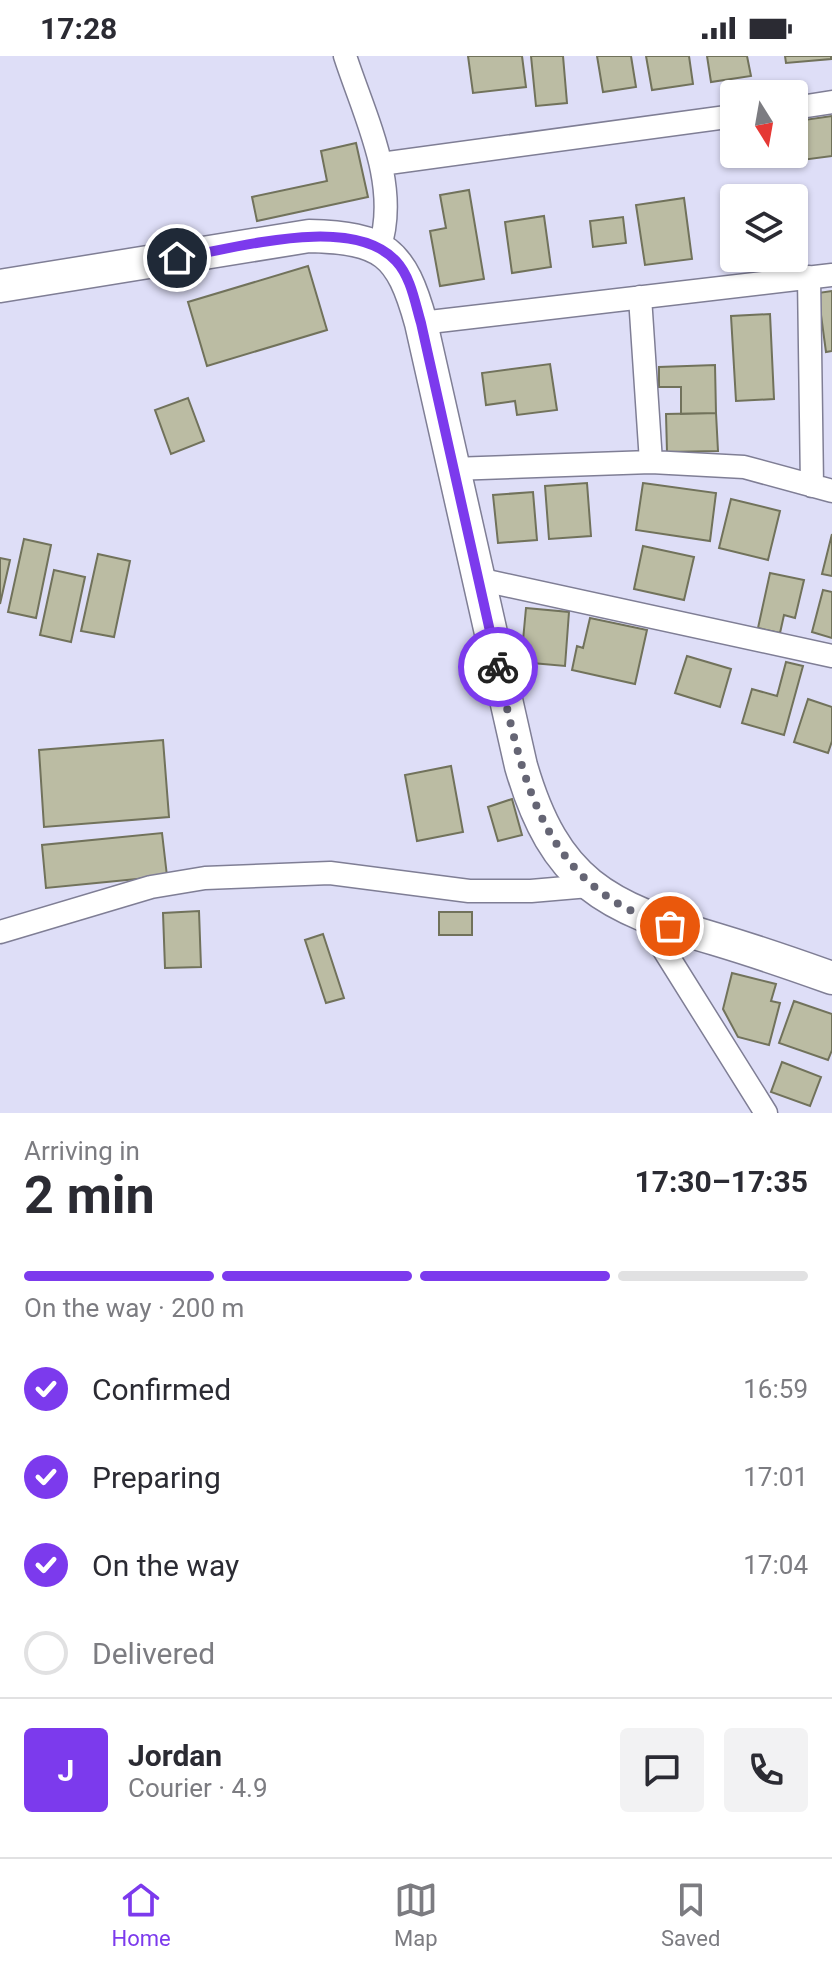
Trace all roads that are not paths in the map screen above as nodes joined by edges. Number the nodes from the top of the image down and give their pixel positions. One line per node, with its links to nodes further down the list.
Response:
1 (345, 56): 5 (street)
2 (832, 102): 3 (street)
3 (808, 106)
4 (720, 118): 5 (street)
5 (381, 164): 6 (street)
6 (379, 249): 9 (main road); 11 (main road)
7 (832, 275): 8 (street)
8 (809, 277): 10 (street); 14 (street)
9 (0, 286)
10 (640, 297): 11 (street); 12 (street)
11 (421, 323): 13 (main road)
12 (651, 462): 13 (street); 14 (street)
13 (452, 469): 15 (main road)
14 (822, 489)
15 (478, 579): 16 (street); 17 (main road)
16 (832, 656)
17 (589, 886): 18 (main road); 19 (street)
18 (644, 918): 20 (main road); 21 (street)
19 (0, 932)
20 (832, 978)
21 (766, 1113)

